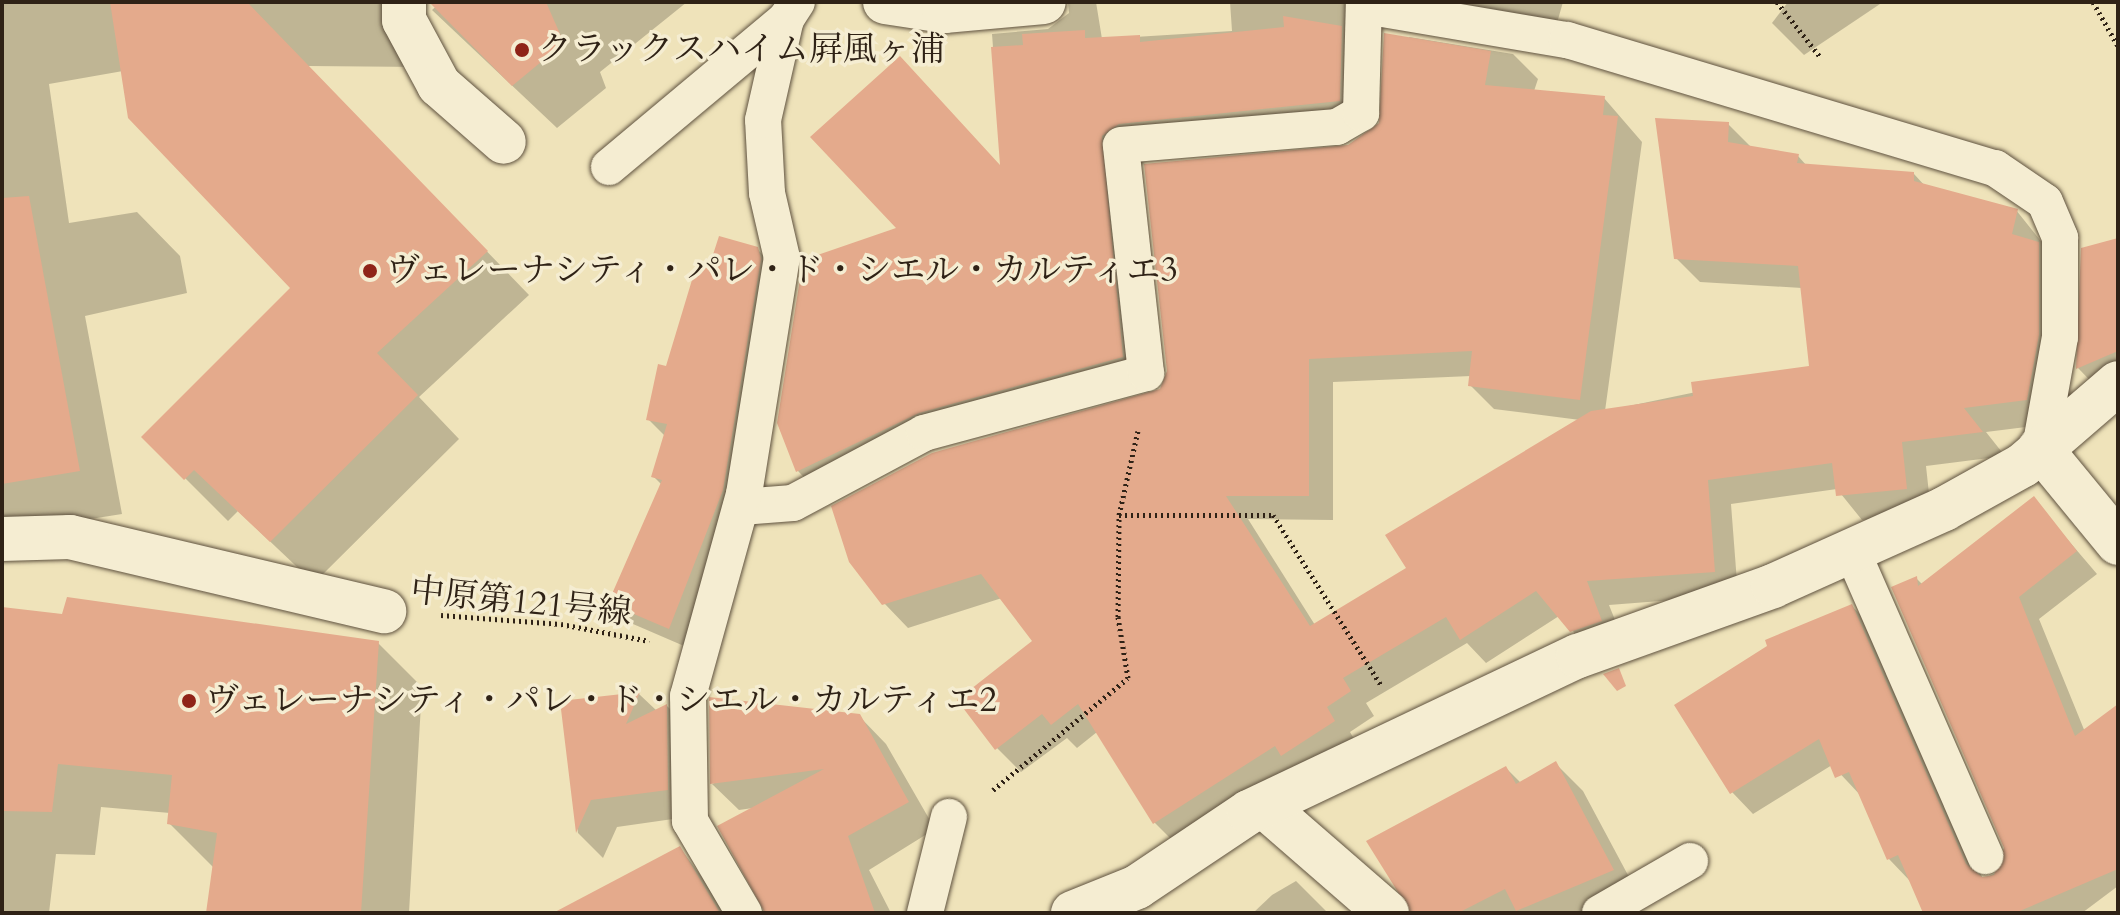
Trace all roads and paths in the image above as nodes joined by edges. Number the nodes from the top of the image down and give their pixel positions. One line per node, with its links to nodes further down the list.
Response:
1 (404, 2): 8 (street)
2 (885, 2): 3 (street)
3 (1044, 2)
4 (2093, 2): 7 (path)
5 (1364, 4): 12 (lane); 13 (lane)
6 (792, 10): 9 (lane); 13 (lane)
7 (2118, 46)
8 (504, 142)
9 (609, 167)
10 (2118, 383): 12 (street)
11 (1138, 433): 14 (path)
12 (2040, 448): 16 (street); 17 (street)
13 (741, 507): 19 (lane)
14 (1119, 515): 20 (path); 22 (path)
15 (2, 539): 18 (street)
16 (2118, 543)
17 (1852, 551): 20 (street); 23 (lane)
18 (384, 611): 19 (path, 中原第121号線)
19 (699, 651): 25 (lane)
20 (1413, 737): 21 (street)
21 (1264, 806): 27 (street); 28 (street)
22 (947, 823): 26 (lane)
23 (1985, 856)
24 (1690, 861): 29 (lane)
25 (744, 913)
26 (925, 913)
27 (1073, 913)
28 (1387, 913)
29 (1600, 913)

